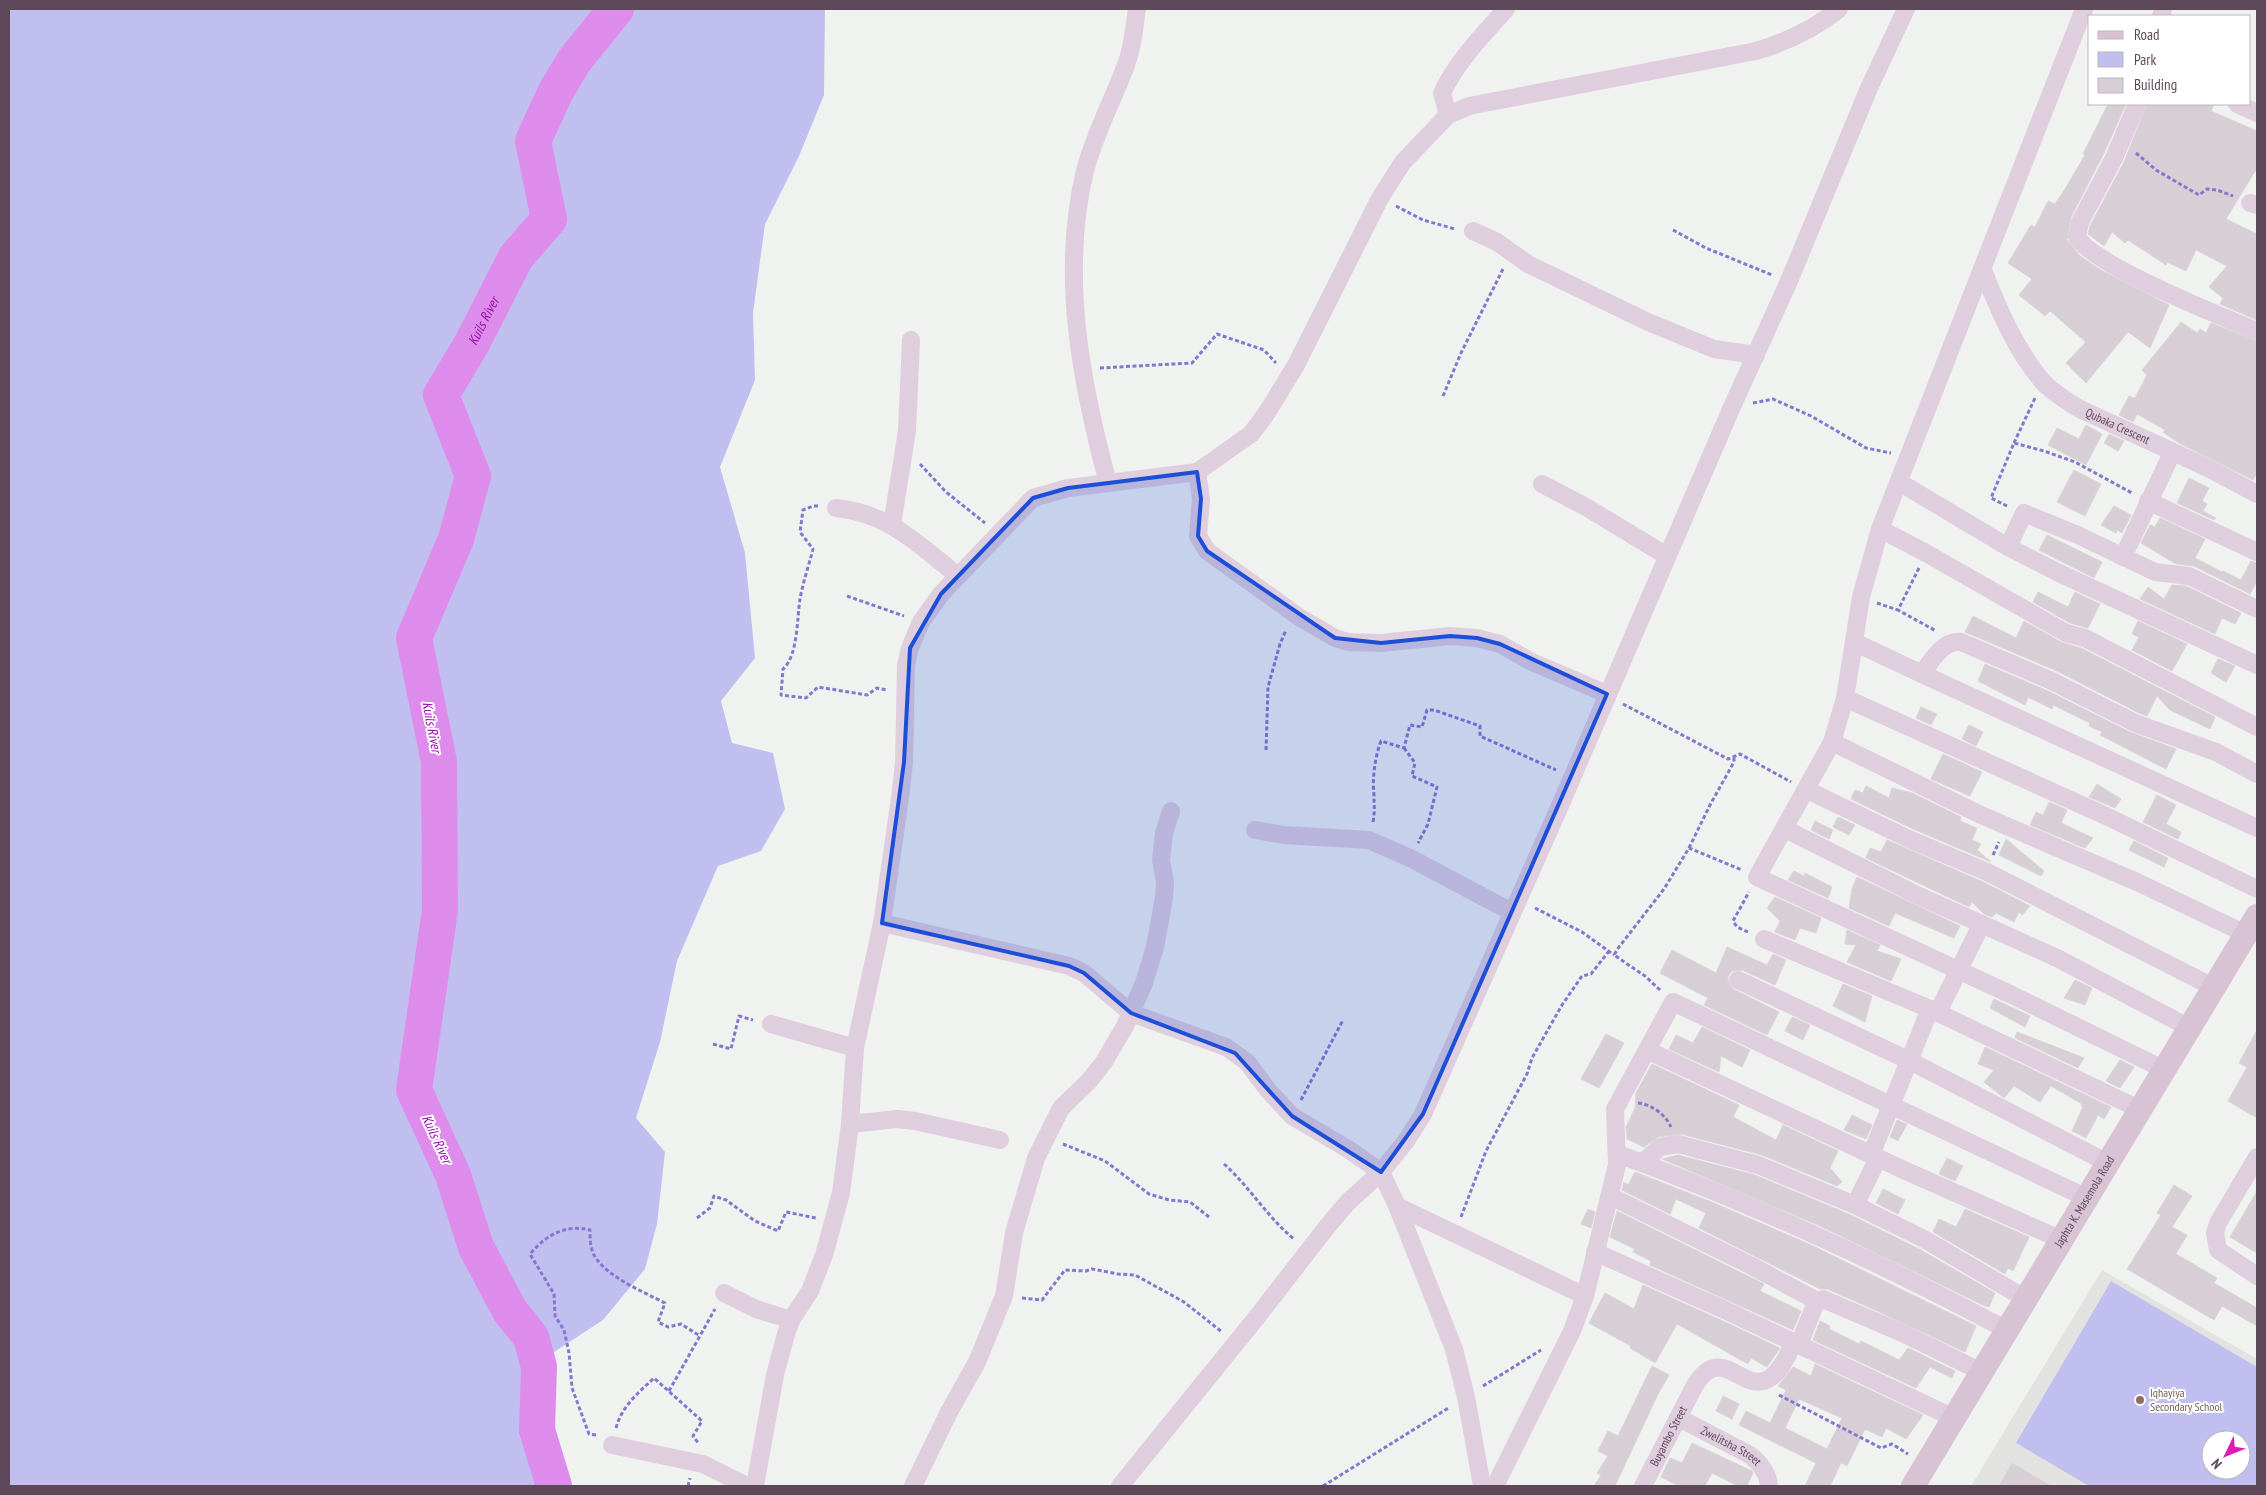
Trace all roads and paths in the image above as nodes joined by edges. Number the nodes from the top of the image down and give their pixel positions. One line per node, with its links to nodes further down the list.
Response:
1 (1137, 9): 21 (street)
2 (1506, 9): 9 (street)
3 (1839, 9): 9 (street)
4 (1906, 9): 17 (street)
5 (2084, 9): 16 (street)
6 (2137, 105): 10 (street)
7 (2239, 105): 8 (street)
8 (2257, 113)
9 (1448, 115): 11 (street)
10 (2120, 146): 12 (path); 18 (street)
11 (1380, 198): 14 (path); 22 (street)
12 (2254, 204)
13 (1673, 230): 17 (path)
14 (1473, 231): 15 (street)
15 (1512, 253): 20 (street); 24 (path)
16 (1983, 270): 23 (street, Qubaka Crescent); 29 (street)
17 (1789, 282): 20 (street)
18 (2257, 331)
19 (911, 340): 27 (street)
20 (1756, 355): 25 (street)
21 (1082, 369): 22 (path); 32 (street)
22 (1289, 376): 30 (street)
23 (2043, 382): 26 (path); 28 (street, Qubaka Crescent)
24 (1443, 396)
25 (1737, 396): 29 (path); 44 (street)
26 (2014, 443): 35 (path); 37 (path)
27 (905, 447): 38 (street); 40 (path)
28 (2172, 453): 34 (street, Qubaka Crescent); 35 (street)
29 (1909, 457): 31 (street)
30 (1197, 472): 32 (street); 49 (street)
31 (1899, 482): 39 (street); 41 (street)
32 (1108, 483): 40 (street)
33 (1542, 484): 44 (street)
34 (2257, 494)
35 (2148, 501): 42 (street); 45 (street)
36 (836, 508): 38 (street); 55 (path)
37 (2024, 513): 41 (street); 45 (street)
38 (892, 525): 46 (street)
39 (1880, 529): 43 (street); 52 (street)
40 (1000, 534): 46 (street)
41 (2008, 547): 53 (street)
42 (2257, 552)
43 (1926, 553): 51 (path); 58 (street)
44 (1667, 556): 56 (street)
45 (2123, 557): 48 (street)
46 (957, 575): 50 (street)
47 (847, 596): 50 (path)
48 (2257, 609)
49 (1294, 613): 56 (street); 61 (path)
50 (921, 622): 55 (street)
51 (1954, 641): 54 (street); 63 (street)
52 (1854, 642): 54 (street); 57 (street)
53 (2257, 665)
54 (1922, 674): 67 (street)
55 (905, 692): 78 (street)
56 (1607, 694): 62 (path); 64 (street)
57 (1845, 698): 59 (street); 76 (street)
58 (2257, 727)
59 (1832, 742): 65 (street); 70 (street)
60 (1404, 748): 64 (path); 71 (path); 73 (path)
61 (1266, 750)
62 (1734, 756): 65 (path); 72 (path)
63 (2257, 774)
64 (1572, 777): 77 (street)
65 (1807, 790): 68 (street); 74 (street)
66 (1172, 811): 89 (street)
67 (2257, 828)
68 (1785, 829): 75 (street); 79 (street)
69 (1255, 830): 71 (street)
70 (2015, 830): 74 (path); 80 (street)
71 (1369, 840): 73 (street)
72 (1689, 848): 75 (path); 83 (path)
73 (1410, 858): 77 (street)
74 (1987, 872): 86 (street)
75 (1757, 876): 81 (path); 84 (street)
76 (2257, 889)
77 (1515, 906): 82 (path); 112 (street)
78 (882, 923): 89 (street); 94 (street)
79 (1981, 925): 84 (street); 92 (street)
80 (2252, 925): 86 (main road, Japhta K. Masemola Road)
81 (1764, 939): 88 (street)
82 (1609, 951): 83 (path); 120 (path)
83 (1614, 954): 87 (path)
84 (1958, 970): 88 (street); 97 (street)
85 (1738, 980): 96 (street)
86 (2215, 988): 92 (main road, Japhta K. Masemola Road)
87 (1673, 1002): 95 (street); 99 (street)
88 (1934, 1010): 96 (street); 100 (street)
89 (1131, 1013): 101 (street); 103 (street)
90 (1343, 1020): 101 (path)
91 (771, 1024): 93 (path); 94 (street)
92 (2190, 1028): 97 (main road, Japhta K. Masemola Road)
93 (713, 1044)
94 (855, 1048): 102 (street)
95 (1647, 1050): 98 (street); 107 (street)
96 (1908, 1060): 99 (street); 110 (street)
97 (2165, 1070): 100 (main road, Japhta K. Masemola Road)
98 (1619, 1100): 105 (path); 106 (street)
99 (1891, 1104): 107 (street); 114 (street)
100 (2141, 1110): 110 (main road, Japhta K. Masemola Road)
101 (1292, 1116): 112 (street)
102 (850, 1124): 104 (street); 119 (street)
103 (1047, 1135): 117 (path); 126 (street)
104 (1000, 1140)
105 (1678, 1144): 109 (street); 115 (street)
106 (1618, 1154): 109 (street); 113 (street)
107 (1874, 1156): 115 (street); 121 (street)
108 (2257, 1158): 124 (street)
109 (1642, 1163): 131 (street)
110 (2108, 1163): 114 (main road, Japhta K. Masemola Road)
111 (1224, 1164): 122 (path)
112 (1381, 1172): 116 (street); 122 (street)
113 (1610, 1196): 123 (street); 129 (street)
114 (2088, 1198): 121 (main road, Japhta K. Masemola Road)
115 (1855, 1205): 128 (street)
116 (1397, 1206): 120 (street); 147 (street)
117 (1209, 1217)
118 (697, 1218): 119 (path)
119 (834, 1224): 130 (street)
120 (1455, 1234): 127 (street)
121 (2062, 1240): 128 (main road, Japhta K. Masemola Road)
122 (1309, 1250): 133 (street)
123 (1595, 1252): 127 (street); 134 (street)
124 (2257, 1276)
125 (724, 1293): 130 (street); 132 (path)
126 (1004, 1296): 133 (path); 145 (street)
127 (1585, 1296): 148 (street)
128 (2026, 1299): 131 (main road, Japhta K. Masemola Road)
129 (1817, 1302): 134 (street); 135 (street)
130 (791, 1320): 144 (street)
131 (2007, 1330): 135 (main road, Japhta K. Masemola Road)
132 (700, 1336): 137 (path); 140 (path)
133 (1236, 1343): 146 (street)
134 (1797, 1344): 136 (street); 139 (street)
135 (1982, 1372): 139 (main road, Japhta K. Masemola Road)
136 (1755, 1382): 138 (street, Buyambo Street); 142 (path)
137 (669, 1391): 140 (path); 141 (path)
138 (1679, 1418): 149 (street, Buyambo Street); 150 (street, Zwelitsha Street)
139 (1954, 1418): 142 (main road, Japhta K. Masemola Road)
140 (612, 1445): 141 (street)
141 (693, 1462): 143 (street)
142 (1926, 1464): 151 (main road, Japhta K. Masemola Road)
143 (747, 1486)
144 (755, 1486)
145 (913, 1486)
146 (1120, 1486)
147 (1482, 1486)
148 (1495, 1486)
149 (1643, 1486)
150 (1769, 1486)
151 (1912, 1486)

